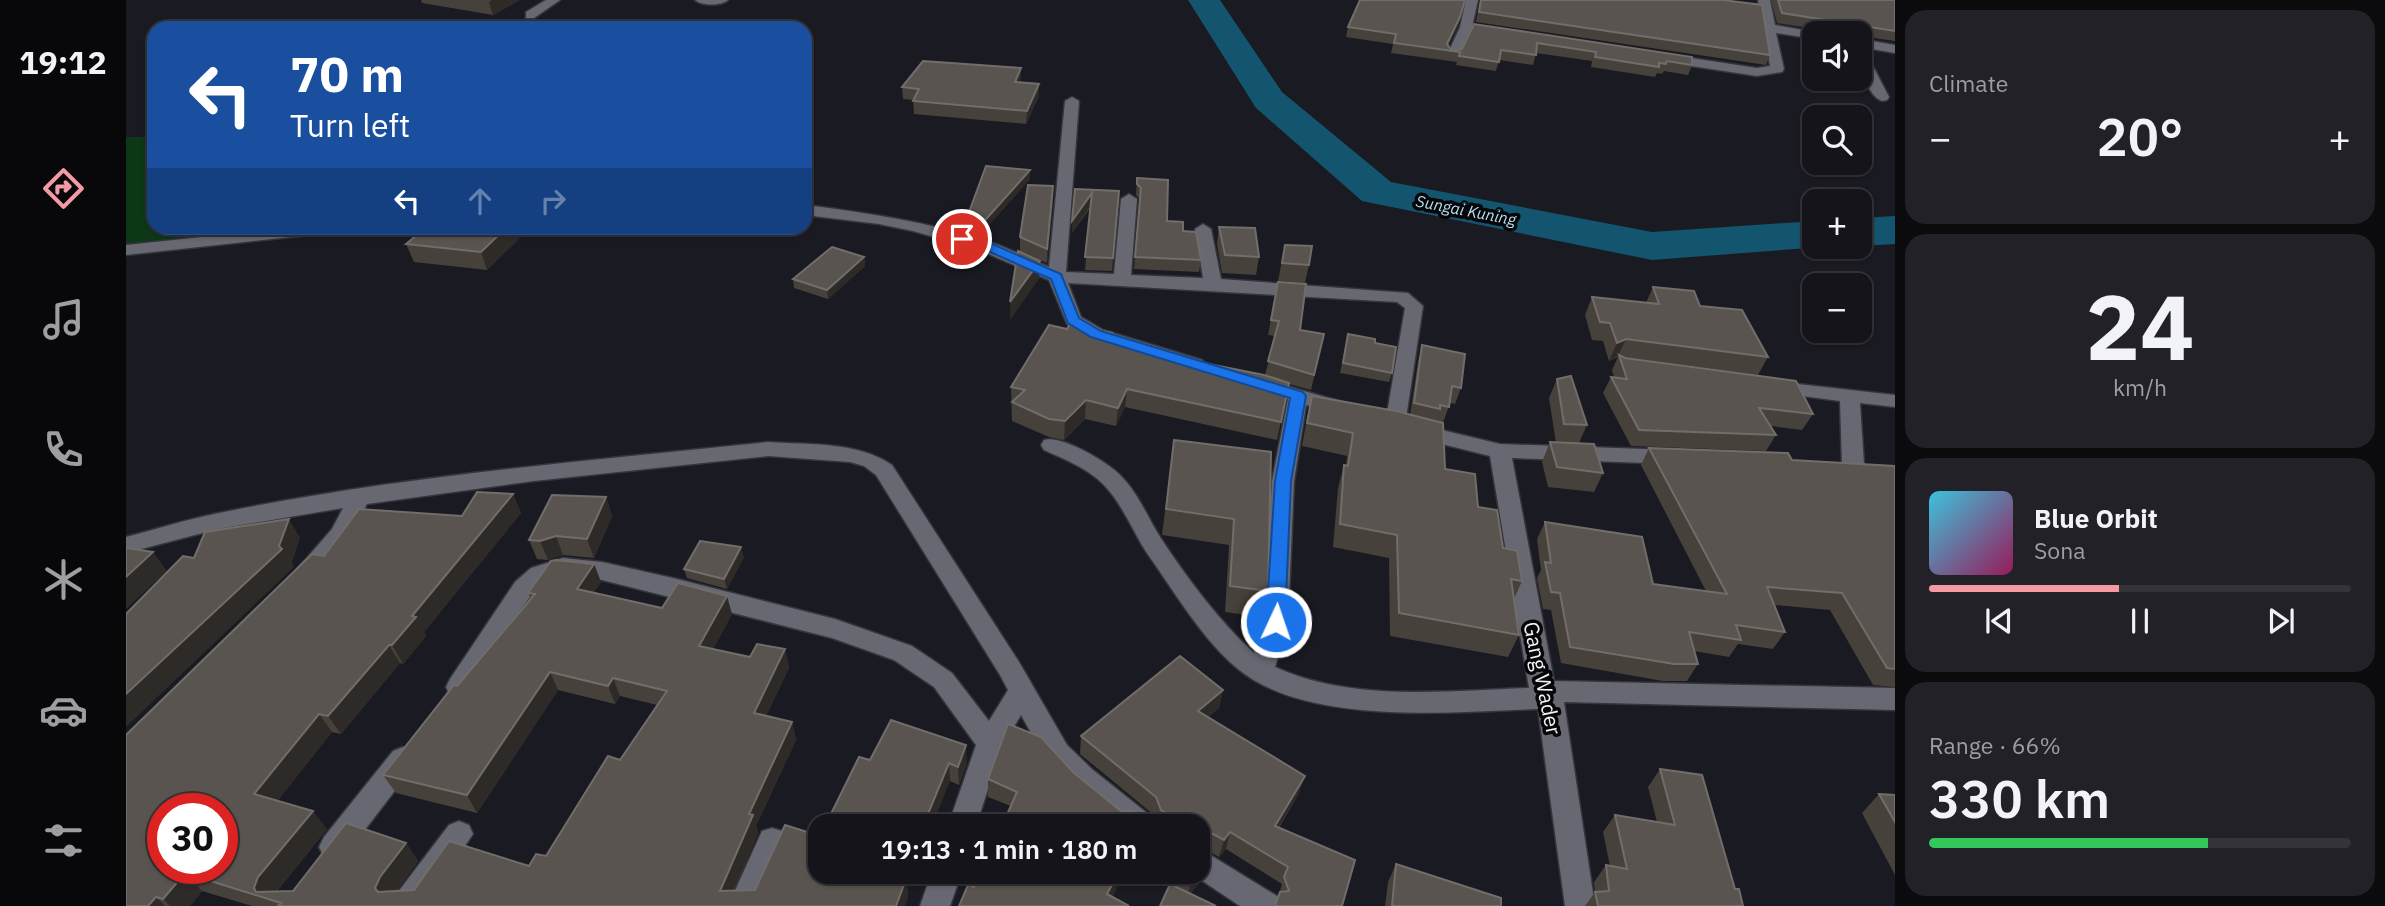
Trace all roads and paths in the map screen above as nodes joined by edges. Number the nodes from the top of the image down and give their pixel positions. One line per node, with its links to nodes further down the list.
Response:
1 (554, 0): 6 (street)
2 (701, 0): 3 (street)
3 (722, 0)
4 (1472, 0): 11 (street)
5 (1761, 5): 7 (street)
6 (530, 15)
7 (1770, 28): 8 (street); 12 (street)
8 (1802, 33)
9 (1872, 45): 10 (street)
10 (1895, 48)
11 (1454, 55)
12 (1654, 56)
13 (1872, 77): 14 (street)
14 (1882, 97)
15 (1072, 101): 21 (street)
16 (1129, 199): 22 (street)
17 (812, 211): 21 (street)
18 (1203, 229): 23 (street)
19 (263, 235): 20 (street)
20 (126, 250)
21 (1057, 277): 22 (street); 24 (street)
22 (1122, 281): 23 (street)
23 (1213, 284): 30 (street)
24 (1210, 369)
25 (1235, 377): 27 (street)
26 (1754, 384): 28 (street)
27 (1298, 396): 30 (street); 38 (street)
28 (1850, 397): 29 (street); 34 (street)
29 (1895, 401)
30 (1395, 425): 32 (street)
31 (1051, 445): 38 (street)
32 (1500, 451): 33 (street); 40 (street, Gang Wader)
33 (1700, 457)
34 (1855, 464)
35 (360, 497): 36 (street); 37 (street); 39 (street)
36 (126, 545)
37 (285, 594)
38 (1261, 672): 40 (street)
39 (1021, 691): 44 (street); 46 (street)
40 (1547, 694): 41 (street); 56 (street, Gang Wader)
41 (1895, 699)
42 (444, 706): 44 (street)
43 (419, 739): 49 (street)
44 (990, 743): 45 (street)
45 (966, 814)
46 (1127, 814)
47 (459, 834): 52 (street)
48 (772, 841): 53 (street)
49 (317, 869)
50 (1210, 869): 55 (street)
51 (943, 884): 54 (street)
52 (405, 906)
53 (743, 906)
54 (935, 906)
55 (1266, 906)
56 (1580, 906)

